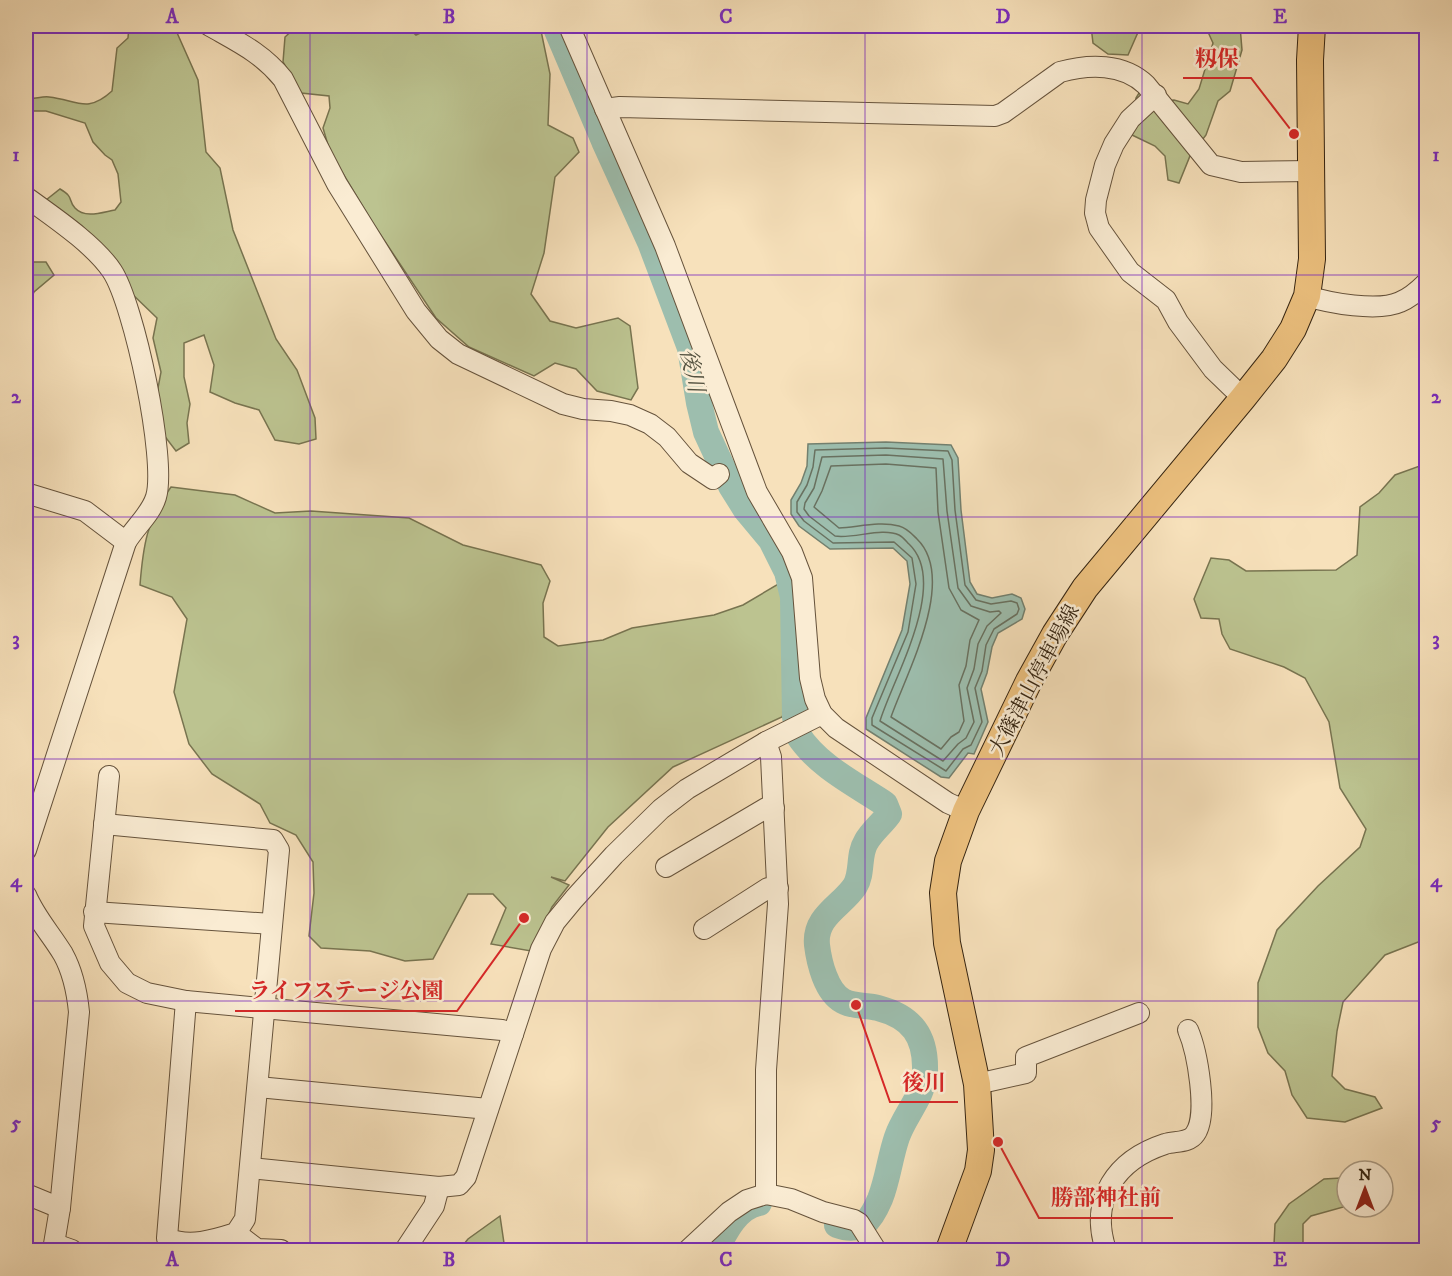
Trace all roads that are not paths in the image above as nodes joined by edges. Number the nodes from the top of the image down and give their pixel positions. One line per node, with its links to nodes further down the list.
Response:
1 (210, 26): 11 (street)
2 (569, 26): 5 (street)
3 (1312, 26): 6 (main road, 大篠津山停車場線)
4 (1156, 95): 5 (street); 6 (street); 10 (street)
5 (605, 109): 14 (street)
6 (1311, 171): 9 (main road, 大篠津山停車場線)
7 (26, 197): 13 (street)
8 (1426, 283): 9 (street)
9 (1307, 296): 10 (main road, 大篠津山停車場線)
10 (1243, 398): 18 (main road, 大篠津山停車場線)
11 (719, 474)
12 (26, 493): 13 (street)
13 (126, 543): 20 (street)
14 (822, 714): 15 (street); 18 (street)
15 (766, 742): 17 (street); 31 (street)
16 (110, 776): 19 (street)
17 (774, 808): 21 (street); 22 (street)
18 (966, 811): 32 (main road, 大篠津山停車場線)
19 (104, 824): 24 (street); 25 (street)
20 (26, 850)
21 (666, 867)
22 (778, 888): 26 (street); 38 (street)
23 (26, 895): 39 (street)
24 (94, 912): 25 (street); 27 (street)
25 (273, 924): 28 (street)
26 (704, 929)
27 (186, 1001): 28 (street); 40 (street)
28 (265, 1007): 31 (street); 33 (street)
29 (1139, 1013): 32 (street)
30 (1188, 1030): 47 (street)
31 (513, 1034): 34 (street)
32 (977, 1084): 46 (main road, 大篠津山停車場線)
33 (258, 1087): 34 (street); 35 (street)
34 (488, 1109): 36 (street)
35 (250, 1168): 36 (street); 40 (street)
36 (440, 1187): 43 (street)
37 (26, 1194): 39 (street)
38 (766, 1194): 44 (street); 45 (street)
39 (60, 1208): 41 (street)
40 (236, 1233): 42 (street)
41 (60, 1248)
42 (281, 1251)
43 (405, 1251)
44 (688, 1251)
45 (876, 1251)
46 (949, 1251)
47 (1106, 1251)

